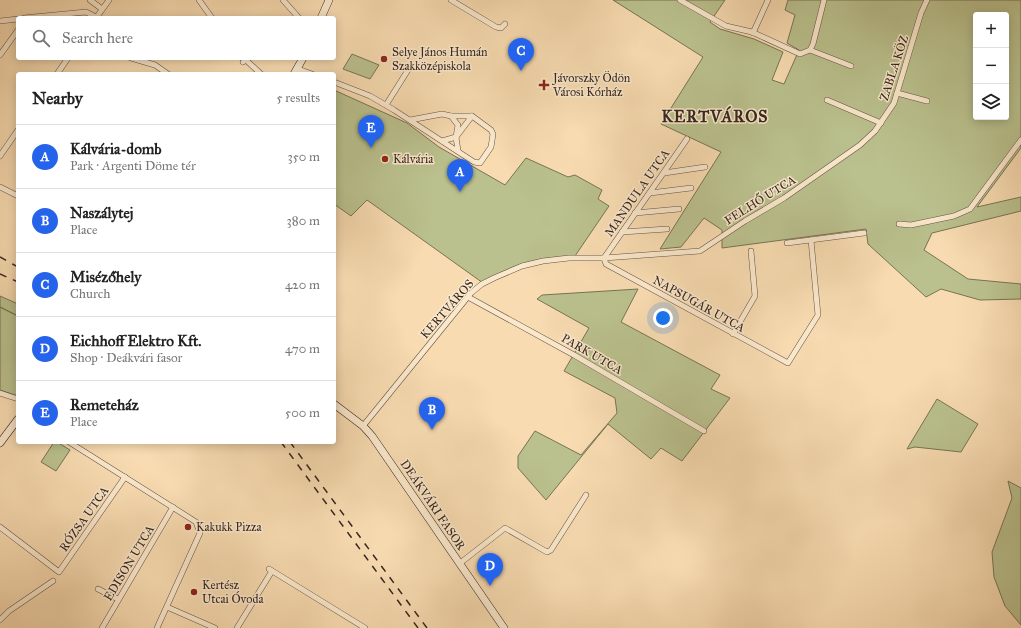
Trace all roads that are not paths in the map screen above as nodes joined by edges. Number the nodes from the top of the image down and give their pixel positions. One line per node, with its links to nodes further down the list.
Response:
1 (90, 0): 11 (street)
2 (109, 0): 11 (street)
3 (283, 0): 16 (street)
4 (329, 0): 17 (street)
5 (451, 0): 20 (street)
6 (680, 0): 22 (street)
7 (768, 0): 22 (street)
8 (824, 0): 23 (street)
9 (927, 0): 38 (street, ZABLA KÖZ)
10 (202, 1): 15 (street)
11 (102, 9): 14 (street)
12 (45, 16): 13 (street)
13 (93, 16)
14 (97, 16)
15 (211, 16)
16 (297, 16)
17 (322, 16)
18 (16, 19): 19 (street)
19 (0, 21)
20 (505, 24)
21 (16, 33): 24 (street)
22 (753, 33): 23 (street)
23 (810, 50): 31 (street)
24 (0, 55)
25 (67, 60): 34 (street)
26 (246, 60): 30 (street)
27 (246, 60): 36 (street)
28 (302, 60): 33 (street)
29 (151, 61): 35 (street)
30 (243, 62)
31 (851, 66)
32 (408, 70): 41 (street)
33 (296, 71)
34 (58, 72)
35 (165, 72)
36 (260, 72)
37 (336, 83): 41 (street)
38 (897, 93): 40 (street); 45 (street, ZABLA KÖZ)
39 (827, 100): 45 (street)
40 (927, 101)
41 (386, 105): 44 (street)
42 (452, 116): 43 (street); 44 (street); 47 (street)
43 (472, 116): 47 (street); 51 (street)
44 (410, 120): 50 (street)
45 (881, 123): 53 (street, ZABLA KÖZ)
46 (16, 133): 52 (street)
47 (456, 137): 50 (street); 51 (street)
48 (687, 139): 55 (street, MANDULA UTCA)
49 (1021, 140): 62 (street)
50 (442, 141): 51 (street)
51 (459, 152)
52 (0, 156)
53 (831, 166): 68 (street, FELHŐ UTCA)
54 (705, 167): 55 (street)
55 (664, 173): 58 (street, MANDULA UTCA)
56 (0, 187): 59 (street)
57 (691, 188): 58 (street)
58 (650, 193): 61 (street, MANDULA UTCA)
59 (16, 195)
60 (679, 209): 61 (street)
61 (635, 213): 64 (street, MANDULA UTCA)
62 (899, 224)
63 (667, 229): 64 (street)
64 (622, 232): 70 (street, MANDULA UTCA)
65 (864, 233): 66 (street)
66 (811, 240): 67 (street); 72 (street, NAPSUGÁR UTCA)
67 (787, 243)
68 (700, 251): 70 (street, KERTVÁROS)
69 (751, 251): 72 (street)
70 (604, 258): 71 (street, KERTVÁROS); 72 (street, NAPSUGÁR UTCA)
71 (468, 297): 77 (street, KERTVÁROS); 78 (street, PARK UTCA)
72 (733, 334)
73 (0, 393): 74 (street)
74 (16, 398)
75 (336, 406): 77 (street, DEÁKVÁRI FASOR)
76 (16, 422): 79 (street)
77 (363, 426): 85 (street, DEÁKVÁRI FASOR)
78 (704, 431)
79 (0, 442)
80 (72, 444): 81 (street)
81 (125, 477): 83 (street); 84 (street, RÓZSA UTCA)
82 (586, 495): 85 (street)
83 (173, 507): 88 (street, EDISON UTCA); 89 (street)
84 (0, 527)
85 (459, 564): 96 (street, DEÁKVÁRI FASOR)
86 (53, 581): 90 (street)
87 (98, 589): 88 (street)
88 (118, 599): 91 (street, EDISON UTCA)
89 (167, 607): 92 (street); 93 (street)
90 (0, 620)
91 (102, 628)
92 (157, 628)
93 (215, 628)
94 (237, 628): 95 (street)
95 (365, 628)
96 (504, 628)

